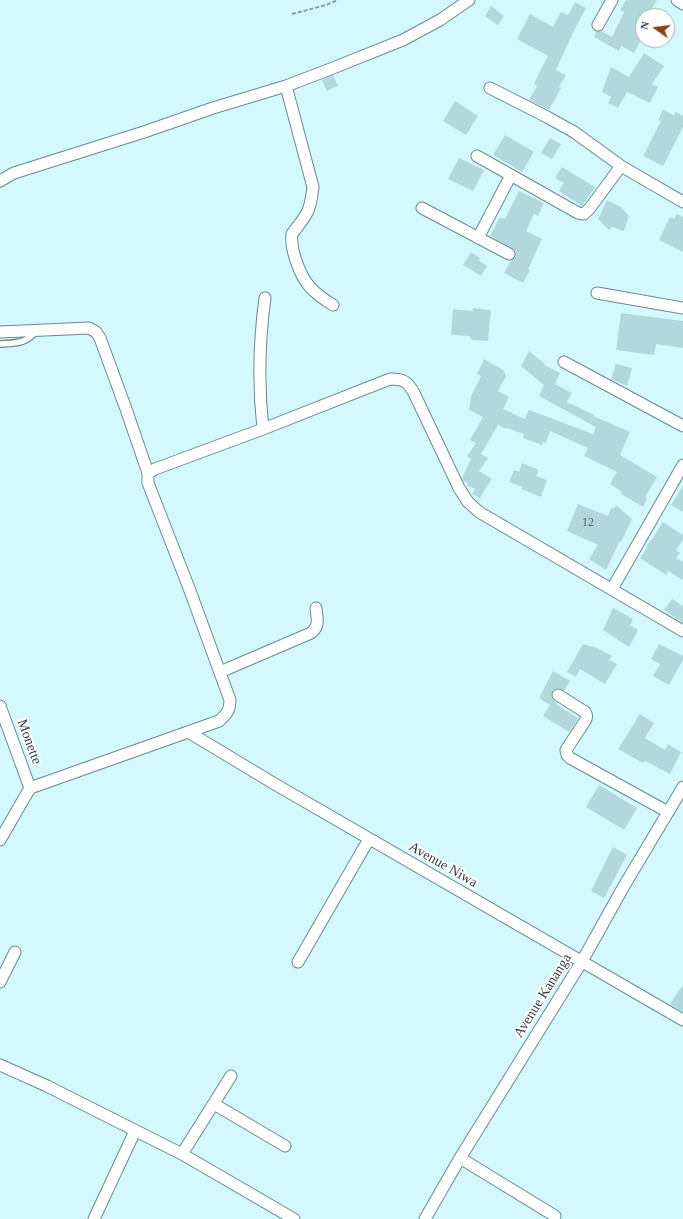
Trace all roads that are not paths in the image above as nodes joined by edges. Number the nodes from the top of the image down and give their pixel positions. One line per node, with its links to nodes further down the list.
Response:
1 (469, 0): 6 (street)
2 (612, 0): 5 (street)
3 (677, 0): 4 (street)
4 (683, 4)
5 (598, 25)
6 (286, 86): 11 (street); 20 (street)
7 (490, 88): 9 (street)
8 (477, 156): 12 (street)
9 (621, 166): 12 (street); 14 (street)
10 (0, 172): 11 (street)
11 (14, 173): 13 (street)
12 (511, 175): 16 (street)
13 (0, 181)
14 (683, 202)
15 (422, 208): 16 (street)
16 (478, 238): 17 (street)
17 (509, 254)
18 (597, 294): 21 (street)
19 (265, 298): 27 (street)
20 (333, 305)
21 (683, 308)
22 (37, 330): 23 (street); 24 (lane); 29 (street)
23 (0, 332)
24 (0, 344)
25 (564, 362): 26 (street)
26 (683, 426)
27 (263, 429): 29 (street); 30 (street)
28 (683, 465): 30 (street)
29 (148, 473): 33 (street)
30 (612, 589): 32 (street)
31 (316, 608): 33 (street)
32 (683, 632)
33 (220, 672): 36 (street)
34 (558, 696): 39 (street)
35 (0, 706): 38 (street, Monette)
36 (190, 732): 38 (street); 40 (street, Avenue Niwa)
37 (683, 787): 39 (street, Avenue Kananga)
38 (30, 788): 41 (street)
39 (668, 812): 44 (street, Avenue Kananga)
40 (369, 839): 43 (street); 44 (street, Avenue Niwa)
41 (0, 840)
42 (15, 952): 45 (street)
43 (298, 962)
44 (581, 963): 46 (street, Avenue Niwa); 53 (street, Avenue Kananga)
45 (0, 982)
46 (683, 1020)
47 (0, 1065): 50 (street)
48 (231, 1076): 49 (street)
49 (214, 1104): 51 (street); 52 (street)
50 (135, 1131): 52 (street); 55 (street)
51 (285, 1146)
52 (182, 1154): 56 (street)
53 (460, 1158): 54 (street); 57 (street, Avenue Kananga)
54 (555, 1216)
55 (94, 1219)
56 (294, 1219)
57 (425, 1219)

